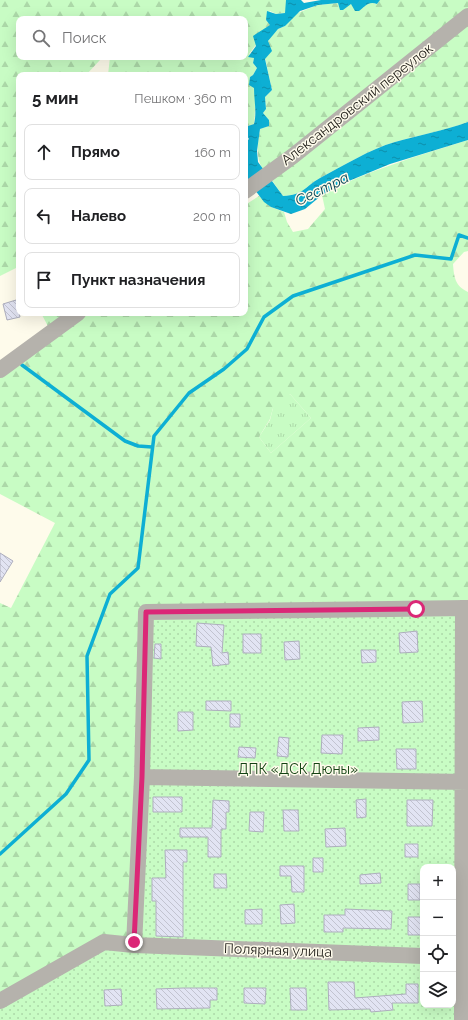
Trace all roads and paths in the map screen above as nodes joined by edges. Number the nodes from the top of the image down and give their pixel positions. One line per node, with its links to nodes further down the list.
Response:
1 (468, 16): 2 (street, Александровский переулок)
2 (248, 189)
3 (74, 316): 4 (street)
4 (0, 370)
5 (466, 608): 6 (street); 7 (street)
6 (142, 777): 7 (street); 8 (street)
7 (465, 782): 10 (street)
8 (134, 945): 9 (street, Полярная улица); 11 (street, Полярная улица)
9 (420, 956)
10 (461, 958): 12 (street)
11 (0, 1001)
12 (462, 1020)

